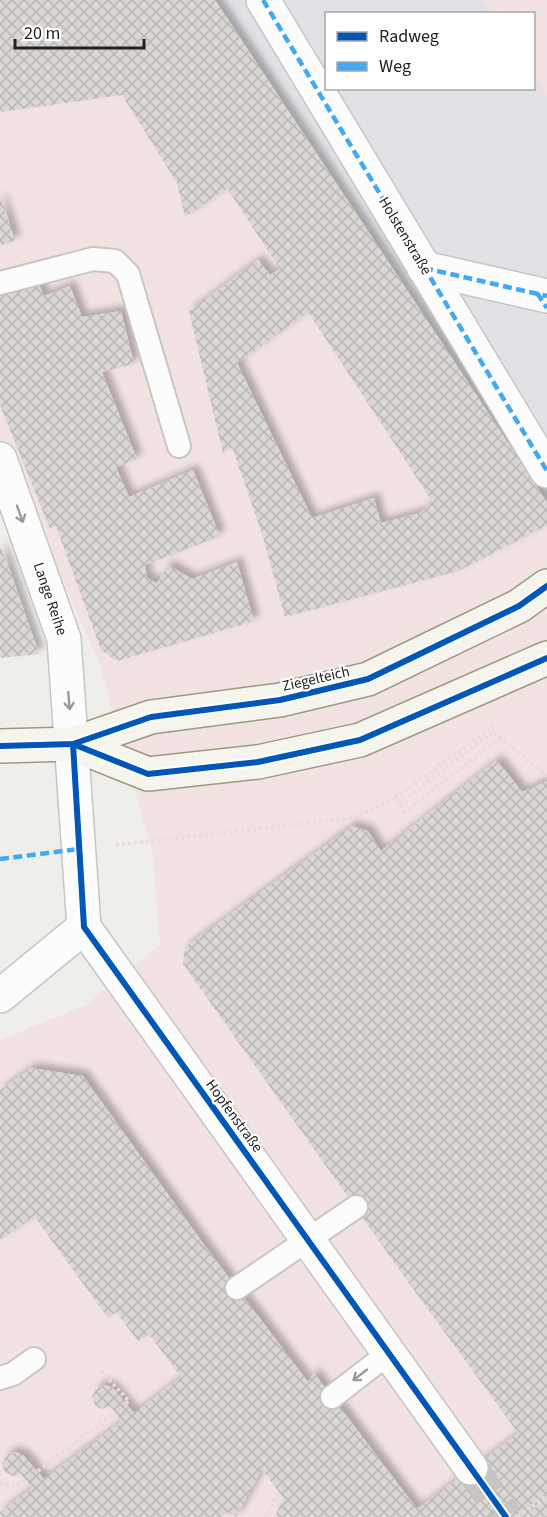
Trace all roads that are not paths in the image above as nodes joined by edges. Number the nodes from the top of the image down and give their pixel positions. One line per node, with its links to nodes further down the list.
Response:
1 (263, 0): 2 (street, Holstenstraße)
2 (424, 268): 4 (street); 7 (street, Holstenstraße)
3 (0, 283): 5 (lane)
4 (544, 299)
5 (178, 446)
6 (0, 459): 10 (street, Lange Reihe, one-way to 10)
7 (547, 471)
8 (547, 586): 10 (main road, Ziegelteich)
9 (547, 658): 10 (main road, Ziegelteich)
10 (73, 744): 11 (main road, Ziegelteich); 12 (street)
11 (0, 746)
12 (84, 927): 13 (street); 15 (street, Hopfenstraße)
13 (0, 996)
14 (356, 1208): 15 (lane)
15 (309, 1241): 16 (lane); 17 (street, Hopfenstraße)
16 (237, 1288)
17 (389, 1353): 20 (lane, one-way to 20); 21 (street, Hopfenstraße)
18 (34, 1359): 19 (lane)
19 (0, 1378)
20 (332, 1397)
21 (471, 1468)

